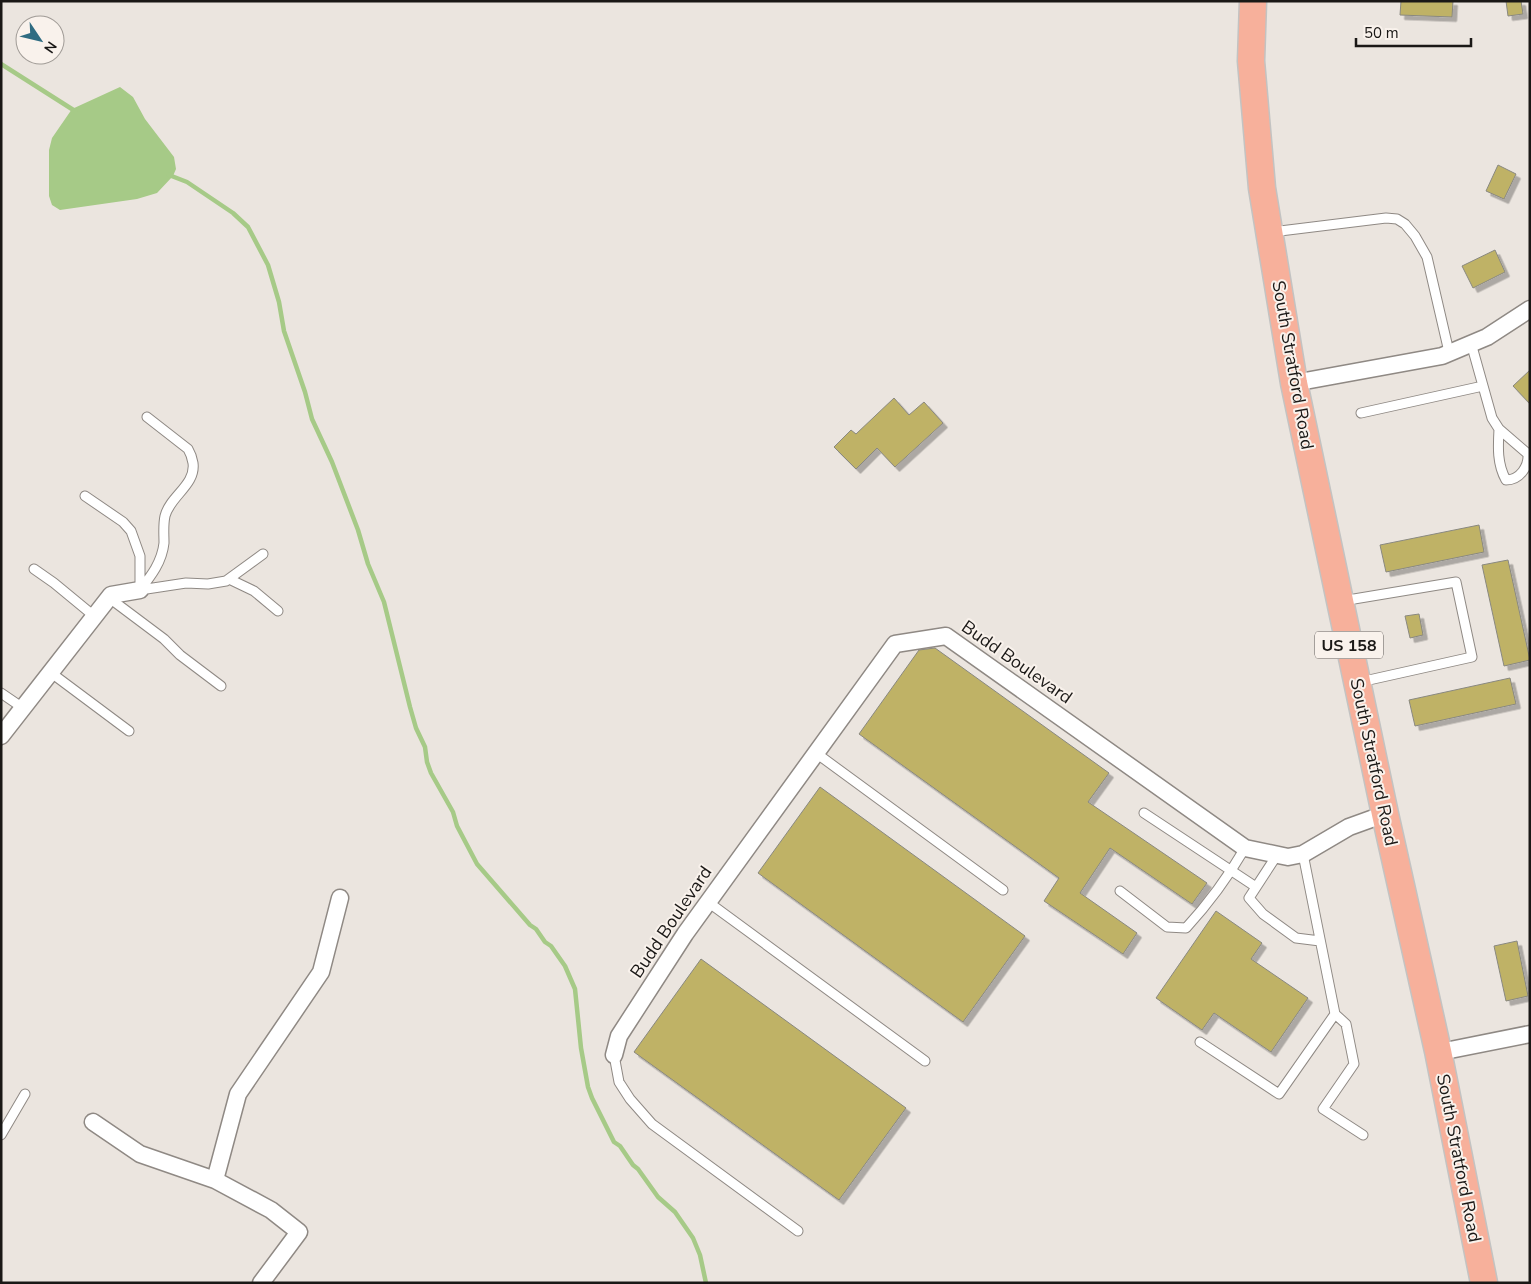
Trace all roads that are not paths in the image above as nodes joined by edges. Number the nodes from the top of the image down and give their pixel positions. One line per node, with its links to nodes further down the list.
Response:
1 (1253, 1): 2 (main road, South Stratford Road / US 158)
2 (1269, 232): 5 (lane); 6 (main road, South Stratford Road / US 158)
3 (1530, 308): 4 (street)
4 (1471, 343): 5 (street); 7 (lane)
5 (1449, 352): 6 (street)
6 (1294, 383): 17 (main road, South Stratford Road / US 158)
7 (1483, 386): 8 (lane); 10 (lane)
8 (1361, 412)
9 (148, 418): 15 (lane)
10 (1500, 429): 10 (lane)
11 (85, 496): 15 (lane)
12 (263, 554): 14 (lane)
13 (34, 570): 19 (lane)
14 (229, 579): 15 (lane); 18 (lane)
15 (140, 590): 16 (street)
16 (108, 598): 19 (street); 22 (lane)
17 (1340, 601): 21 (main road, South Stratford Road / US 158); 21 (lane)
18 (278, 611)
19 (94, 616): 20 (street)
20 (50, 672): 24 (street); 25 (lane)
21 (1357, 682): 29 (main road, South Stratford Road / US 158)
22 (221, 686)
23 (1, 693): 24 (lane)
24 (23, 708): 26 (street)
25 (129, 731)
26 (1, 736)
27 (816, 753): 30 (street, Budd Boulevard); 35 (lane); 38 (street, Budd Boulevard)
28 (1144, 813): 33 (lane)
29 (1384, 814): 31 (street, Budd Boulevard); 43 (main road, South Stratford Road / US 158)
30 (1245, 848): 32 (street, Budd Boulevard); 33 (lane)
31 (1303, 854): 32 (street, Budd Boulevard); 39 (lane)
32 (1277, 855): 34 (lane)
33 (1232, 871): 34 (lane); 36 (lane)
34 (1256, 887): 39 (lane)
35 (1003, 890)
36 (1120, 891)
37 (340, 898): 50 (street)
38 (708, 902): 44 (street, Budd Boulevard); 45 (lane)
39 (1320, 941): 40 (lane)
40 (1335, 1014): 42 (lane); 49 (lane)
41 (1530, 1034): 43 (street)
42 (1200, 1042)
43 (1438, 1051): 53 (main road, South Stratford Road / US 158)
44 (614, 1055): 51 (lane)
45 (925, 1061)
46 (25, 1094): 48 (lane)
47 (93, 1122): 50 (street)
48 (1, 1135)
49 (1363, 1135)
50 (215, 1180): 52 (street)
51 (798, 1231)
52 (261, 1283)
53 (1484, 1283)

